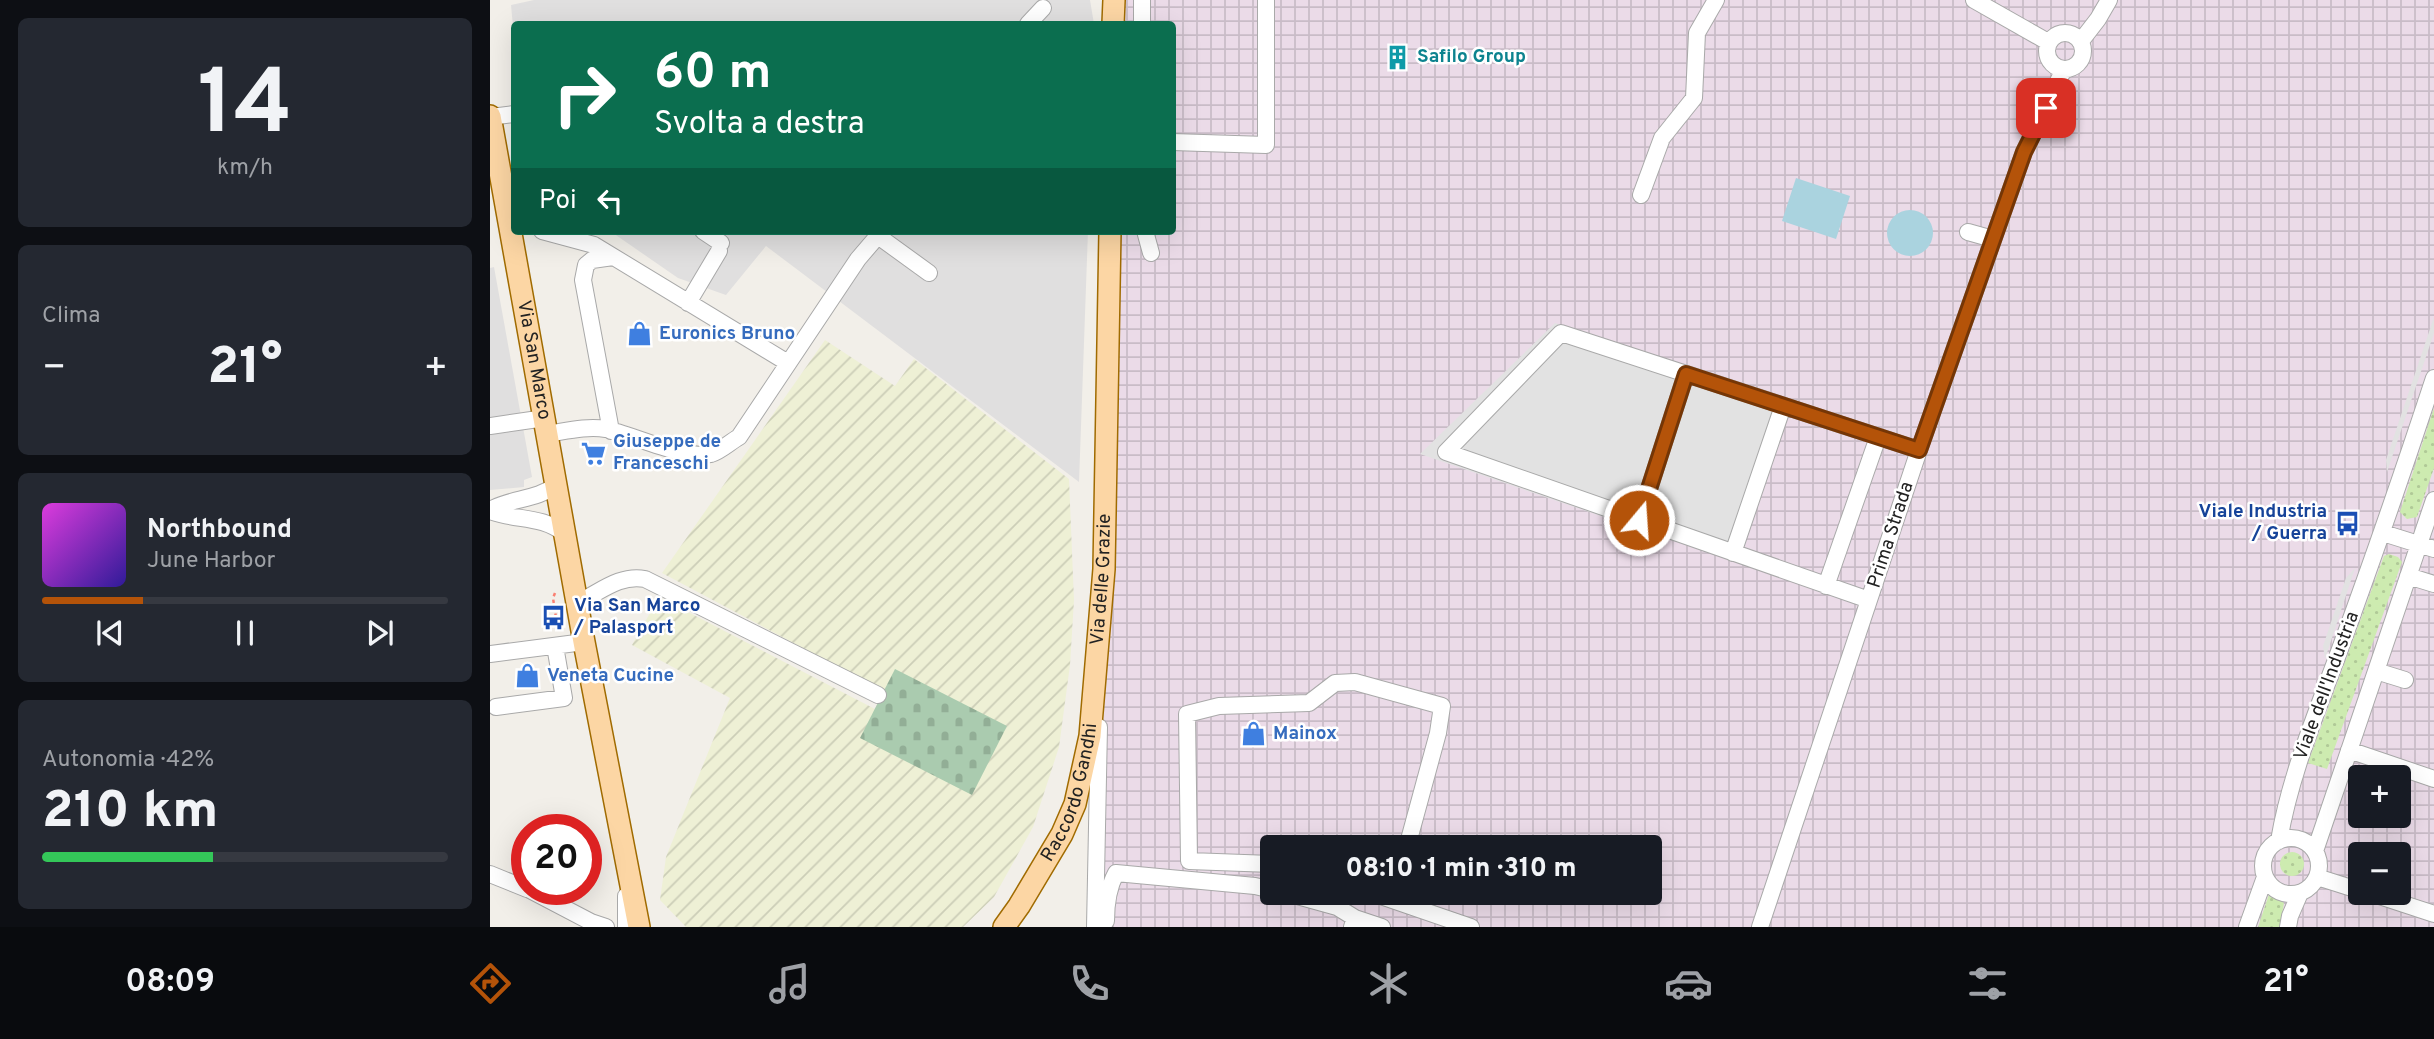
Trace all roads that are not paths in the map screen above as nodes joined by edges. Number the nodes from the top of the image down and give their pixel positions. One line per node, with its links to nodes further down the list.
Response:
1 (1114, 0): 10 (main road)
2 (1142, 0): 11 (street)
3 (1266, 0): 18 (street)
4 (1703, 0): 12 (street)
5 (1716, 0): 12 (street)
6 (1974, 0): 14 (street)
7 (2109, 0): 13 (street, Prima Strada)
8 (1044, 8): 9 (street)
9 (1031, 21)
10 (1114, 21)
11 (1142, 21)
12 (1703, 23): 19 (street)
13 (2081, 41): 14 (street); 15 (street, Prima Strada)
14 (2048, 42): 15 (street)
15 (2064, 69): 28 (street, Prima Strada)
16 (511, 114): 17 (street)
17 (490, 117): 20 (main road, Via San Marco)
18 (1176, 142)
19 (1641, 195)
20 (504, 202): 38 (main road, Via San Marco)
21 (1968, 232): 28 (street)
22 (557, 235): 30 (street)
23 (706, 235): 32 (street)
24 (878, 235): 33 (street)
25 (882, 235): 31 (street)
26 (1110, 235): 56 (main road, Via delle Grazie)
27 (1146, 235): 29 (street)
28 (1993, 239): 41 (street, Prima Strada)
29 (1151, 253)
30 (612, 257): 32 (street); 39 (street)
31 (929, 273)
32 (688, 303): 33 (street)
33 (788, 363): 39 (street)
34 (1686, 374): 36 (street); 45 (street); 45 (street)
35 (2434, 378): 46 (street, Viale dell'Industria)
36 (1783, 406): 40 (street); 49 (street)
37 (494, 425): 38 (street)
38 (546, 426): 39 (street); 42 (main road, Via San Marco)
39 (611, 431)
40 (1878, 437): 41 (street); 52 (street)
41 (1919, 450): 53 (street, Prima Strada)
42 (556, 485): 44 (street); 47 (main road, Via San Marco)
43 (2434, 500): 48 (street, Viale dell'Industria)
44 (490, 510): 47 (street)
45 (1639, 520): 49 (street)
46 (2383, 533): 48 (street); 66 (street, Viale dell'Industria)
47 (565, 534): 54 (main road, Via San Marco)
48 (2427, 547): 50 (street, Viale dell'Industria)
49 (1733, 554): 52 (street)
50 (2408, 576): 51 (street); 59 (street, Viale dell'Industria)
51 (2434, 584)
52 (1826, 586): 53 (street)
53 (1869, 600): 91 (street, Prima Strada)
54 (577, 603): 55 (main road, Via San Marco); 61 (street)
55 (583, 642): 57 (street); 68 (main road, Via San Marco)
56 (1099, 643): 86 (main road, Raccordo Gandhi); 87 (street, Via delle Grazie)
57 (555, 646): 58 (street); 62 (street)
58 (490, 654)
59 (2376, 671): 60 (street); 63 (street, Viale dell'Industria)
60 (2405, 680)
61 (878, 695)
62 (496, 707)
63 (2349, 750): 64 (street); 67 (street, Viale dell'Industria)
64 (2434, 779)
65 (1409, 835): 69 (street)
66 (2279, 841): 67 (street); 71 (street, Viale dell'Industria)
67 (2315, 851): 72 (street, Viale dell'Industria)
68 (624, 855): 84 (street); 85 (main road, Via San Marco)
69 (1260, 864)
70 (490, 874): 73 (street)
71 (2265, 877): 76 (street); 92 (street, Viale dell'Industria)
72 (2317, 877): 75 (street); 76 (street)
73 (511, 883)
74 (1260, 887): 88 (street)
75 (2348, 887)
76 (2300, 893): 93 (street)
77 (558, 905): 83 (street)
78 (1330, 905): 82 (street)
79 (1410, 905): 90 (street)
80 (2407, 905): 81 (street)
81 (2434, 914)
82 (1353, 923): 89 (street)
83 (606, 927)
84 (626, 927)
85 (639, 927)
86 (1004, 927)
87 (1095, 927)
88 (1106, 927)
89 (1382, 927)
90 (1471, 927)
91 (1760, 927)
92 (2247, 927)
93 (2288, 927)

